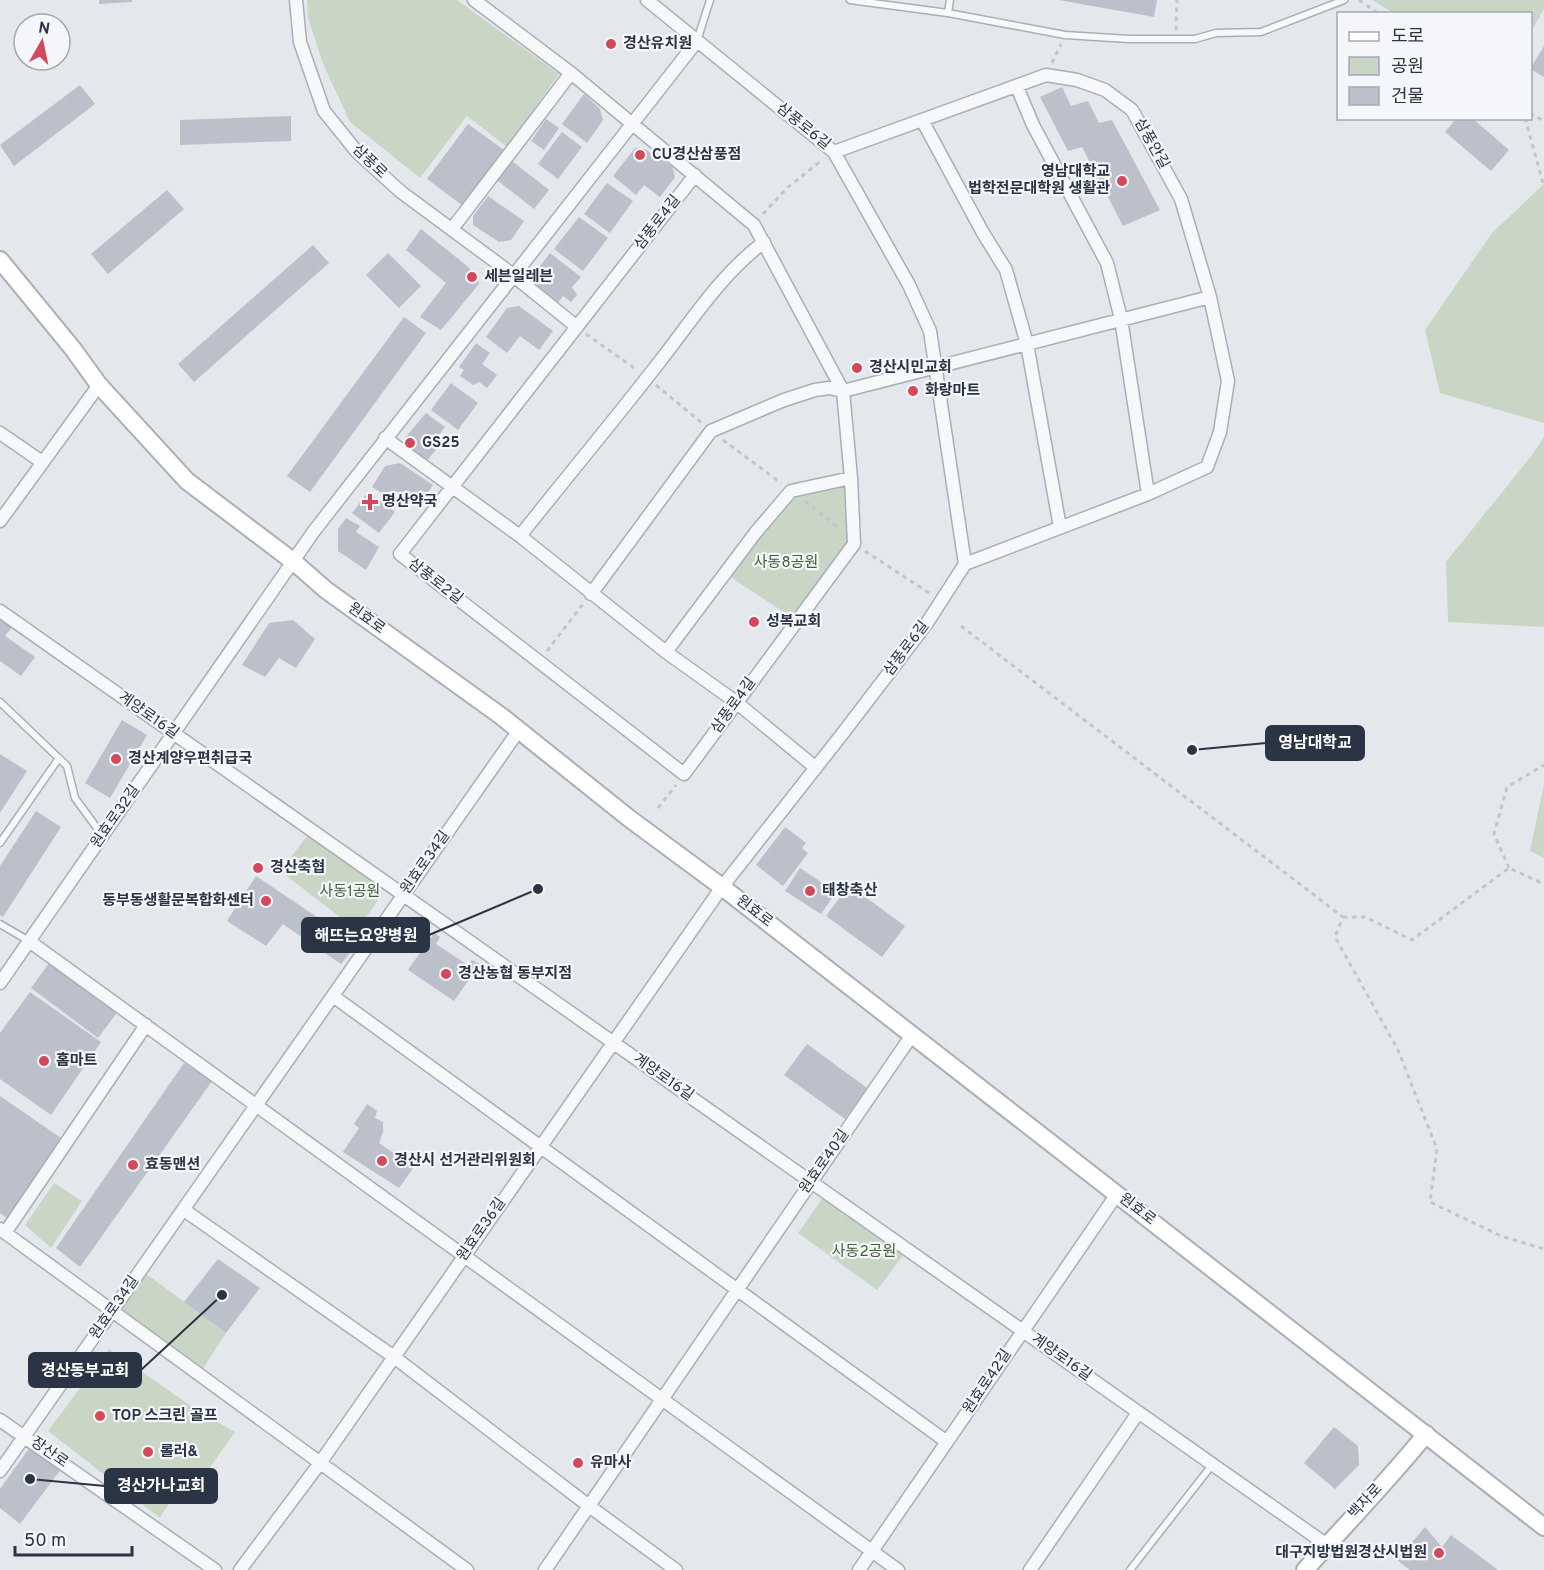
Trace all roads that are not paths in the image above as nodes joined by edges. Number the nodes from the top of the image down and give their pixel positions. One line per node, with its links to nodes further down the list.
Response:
1 (296, 0): 16 (street, 삼풍로)
2 (474, 0): 10 (street)
3 (647, 0): 9 (street, 삼풍로6길)
4 (710, 0): 9 (lane)
5 (850, 0): 8 (lane)
6 (950, 0): 8 (lane)
7 (1344, 0): 8 (lane)
8 (948, 13)
9 (697, 41): 13 (street); 14 (street, 삼풍로6길)
10 (571, 74): 13 (street); 16 (street)
11 (1017, 87): 12 (street); 20 (street, 삼풍안길); 21 (street)
12 (922, 120): 14 (street); 23 (street)
13 (633, 125): 15 (street); 19 (street)
14 (834, 152): 24 (street, 삼풍로6길)
15 (695, 175): 17 (street); 22 (street, 삼풍로4길)
16 (452, 229): 19 (street, 삼풍로)
17 (764, 242): 26 (street); 35 (street)
18 (0, 260): 25 (main road, 원효로)
19 (512, 275): 22 (street, 삼풍로); 28 (street)
20 (1210, 297): 21 (street); 32 (street, 삼풍안길)
21 (1121, 319): 23 (street); 32 (street)
22 (577, 327): 31 (street, 삼풍로2길)
23 (1027, 344): 24 (street); 34 (street)
24 (935, 368): 26 (street); 37 (street, 삼풍로6길)
25 (99, 385): 29 (street); 36 (main road, 원효로)
26 (843, 391): 30 (street); 38 (street)
27 (0, 433): 29 (street)
28 (385, 438): 31 (street); 36 (street)
29 (42, 462): 33 (street)
30 (851, 478): 40 (street); 42 (street, 삼풍로4길)
31 (452, 487): 35 (street); 47 (street, 삼풍로2길)
32 (1148, 494): 34 (street, 삼풍안길)
33 (0, 521)
34 (1060, 527): 37 (street, 삼풍안길)
35 (520, 536): 38 (street)
36 (294, 562): 43 (main road, 원효로); 44 (street, 원효로32길)
37 (965, 564): 46 (street, 삼풍로6길)
38 (591, 594): 40 (street)
39 (0, 611): 44 (street, 계양로16길)
40 (666, 652): 42 (street)
41 (0, 702): 45 (lane)
42 (736, 702): 46 (street); 47 (street, 삼풍로4길)
43 (519, 730): 50 (main road, 원효로); 51 (street, 원효로34길)
44 (174, 734): 48 (street, 원효로32길); 51 (street, 계양로16길)
45 (59, 758): 48 (lane); 49 (lane)
46 (816, 768): 50 (street, 삼풍로6길)
47 (684, 774)
48 (102, 836): 53 (street, 원효로32길)
49 (0, 843)
50 (722, 887): 57 (main road, 원효로); 58 (street, 원효로36길)
51 (403, 895): 55 (street, 원효로34길); 58 (street, 계양로16길)
52 (0, 924): 53 (lane)
53 (29, 941): 54 (street, 원효로32길); 56 (street)
54 (0, 983)
55 (333, 996): 59 (street, 원효로34길); 60 (street)
56 (146, 1026): 59 (street); 64 (street)
57 (912, 1035): 61 (street, 원효로40길); 62 (main road, 원효로)
58 (613, 1043): 60 (street, 원효로36길); 61 (street, 계양로16길)
59 (256, 1106): 63 (street, 원효로34길); 65 (street)
60 (540, 1147): 65 (street, 원효로36길); 66 (street)
61 (811, 1182): 66 (street, 원효로40길); 68 (street, 계양로16길)
62 (1117, 1194): 68 (street, 원효로42길); 73 (main road, 원효로)
63 (184, 1210): 67 (street, 원효로34길); 69 (street)
64 (3, 1231): 67 (street)
65 (464, 1256): 69 (street, 원효로36길); 70 (street)
66 (737, 1290): 70 (street, 원효로40길); 75 (street)
67 (113, 1312): 74 (street, 원효로34길); 76 (street)
68 (1023, 1332): 71 (street, 계양로16길); 75 (street, 원효로42길)
69 (394, 1357): 76 (street, 원효로36길); 79 (street)
70 (662, 1399): 79 (street, 원효로40길); 82 (street)
71 (1138, 1413): 77 (street, 계양로16길); 90 (street)
72 (0, 1420): 74 (street, 장산로)
73 (1426, 1434): 80 (main road, 원효로); 81 (main road, 백자로)
74 (25, 1436): 78 (street, 원효로34길); 83 (street, 장산로)
75 (947, 1442): 82 (street, 원효로42길)
76 (320, 1463): 84 (street, 원효로36길); 85 (street)
77 (1212, 1465): 81 (street, 계양로16길); 91 (lane)
78 (0, 1471)
79 (588, 1506): 86 (street, 원효로40길); 87 (street)
80 (1544, 1527)
81 (1327, 1545): 92 (main road, 백자로)
82 (872, 1551): 88 (street, 원효로42길); 89 (street)
83 (215, 1570)
84 (240, 1570)
85 (467, 1570)
86 (545, 1570)
87 (676, 1570)
88 (859, 1570)
89 (898, 1570)
90 (1030, 1570)
91 (1130, 1570)
92 (1305, 1570)

